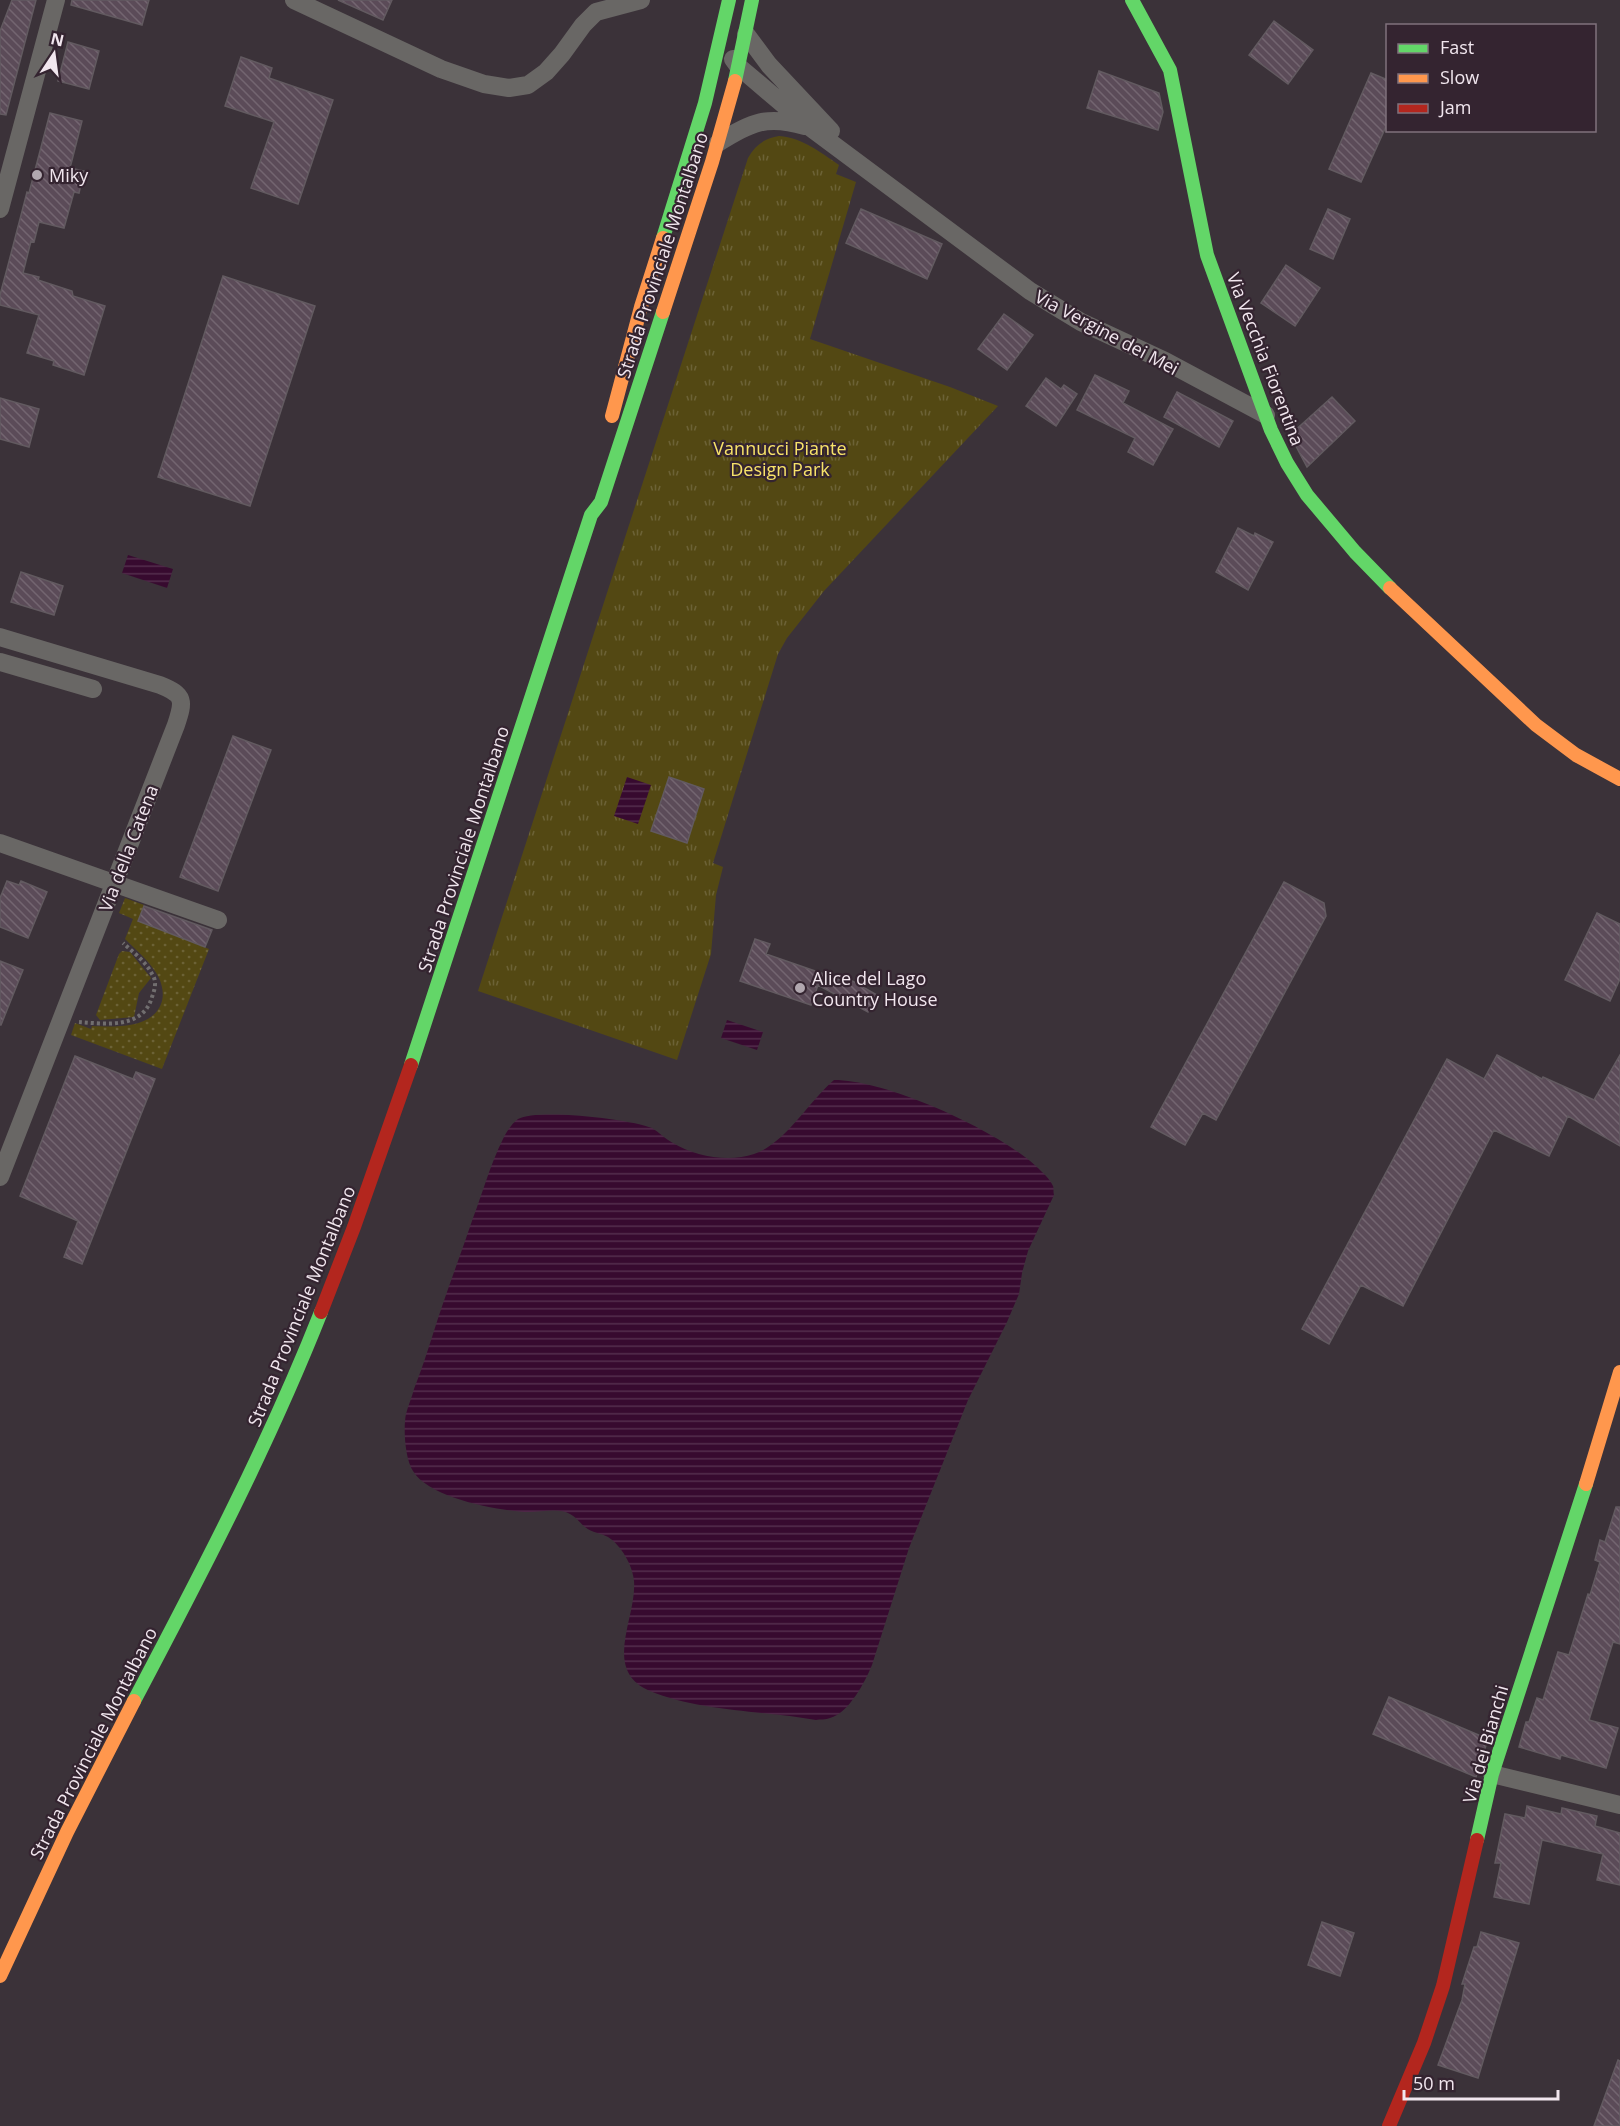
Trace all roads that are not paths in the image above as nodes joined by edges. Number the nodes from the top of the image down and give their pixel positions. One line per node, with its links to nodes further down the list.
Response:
1 (56, 0): 13 (street)
2 (294, 0): 3 (street)
3 (641, 0)
4 (729, 0): 7 (main road, Strada Provinciale Montalbano)
5 (752, 0): 8 (main road, Strada Provinciale Montalbano)
6 (1132, 0): 14 (main road, Via Vecchia Fiorentina)
7 (723, 28): 9 (street, Via Vergine dei Mei); 15 (main road, Strada Provinciale Montalbano)
8 (746, 34): 9 (main road, Strada Provinciale Montalbano); 12 (street, Via Vergine dei Mei)
9 (738, 66): 10 (street, Via Vergine dei Mei); 11 (main road, Strada Provinciale Montalbano)
10 (811, 128): 11 (street, Via Vergine dei Mei); 12 (street, Via Vergine dei Mei)
11 (718, 143): 17 (main road, Strada Provinciale Montalbano)
12 (869, 172): 14 (street, Via Vergine dei Mei)
13 (0, 209)
14 (1266, 416): 23 (main road, Via Vecchia Fiorentina)
15 (608, 432)
16 (602, 454): 17 (main road, Strada Provinciale Montalbano)
17 (591, 515): 31 (main road, Strada Provinciale Montalbano)
18 (0, 637): 19 (street, Via della Catena)
19 (71, 658): 21 (street); 25 (street, Via della Catena)
20 (0, 662): 21 (street)
21 (64, 680): 22 (street)
22 (93, 689)
23 (1620, 779)
24 (0, 843): 25 (street)
25 (114, 883): 26 (street); 27 (street, Via della Catena)
26 (218, 920)
27 (0, 1177)
28 (1620, 1372): 29 (main road, Via dei Bianchi)
29 (1492, 1774): 30 (street); 32 (main road, Via dei Bianchi)
30 (1620, 1804)
31 (0, 1976)
32 (1389, 2126)

